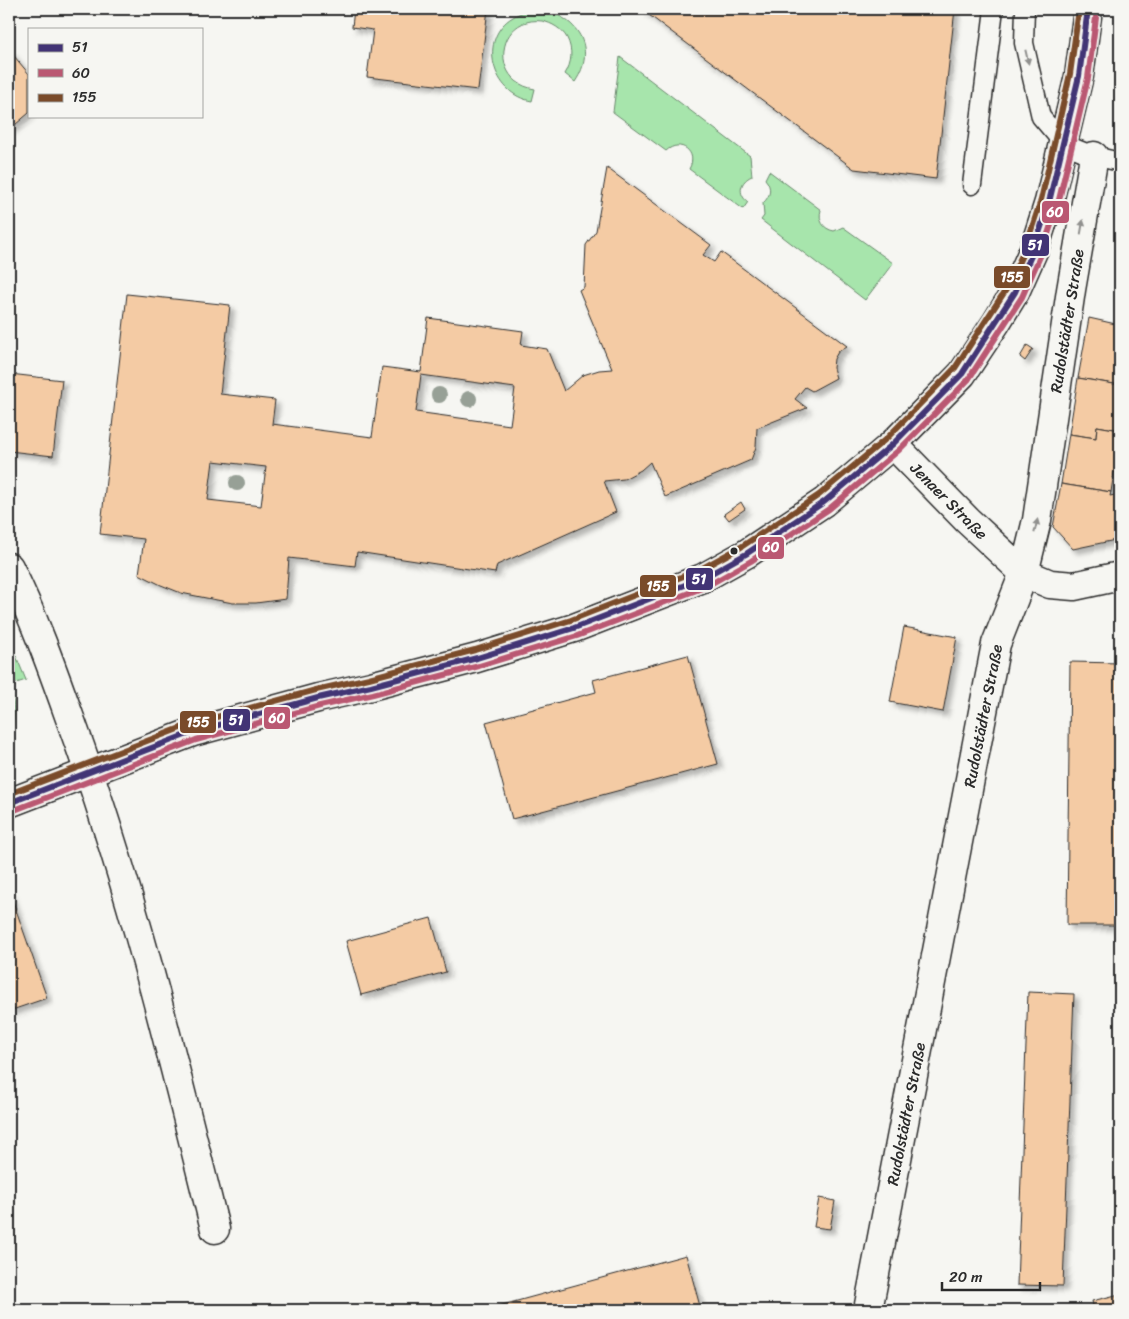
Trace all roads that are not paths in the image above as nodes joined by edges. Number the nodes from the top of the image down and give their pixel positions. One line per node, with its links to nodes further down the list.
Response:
1 (994, 9): 7 (lane)
2 (1025, 9): 4 (lane, one-way to 4)
3 (1088, 9): 4 (street)
4 (1064, 144): 5 (lane); 8 (street)
5 (1094, 156): 6 (lane); 10 (street, Rudolstädter Straße, one-way to 5)
6 (1120, 162)
7 (972, 185)
8 (893, 444): 10 (street, Jenaer Straße); 12 (street)
9 (9, 567): 12 (street)
10 (1024, 573): 11 (street, Jenaer Straße); 15 (street, Rudolstädter Straße)
11 (1120, 576)
12 (89, 771): 13 (street); 14 (street)
13 (9, 803)
14 (215, 1229)
15 (868, 1310)

